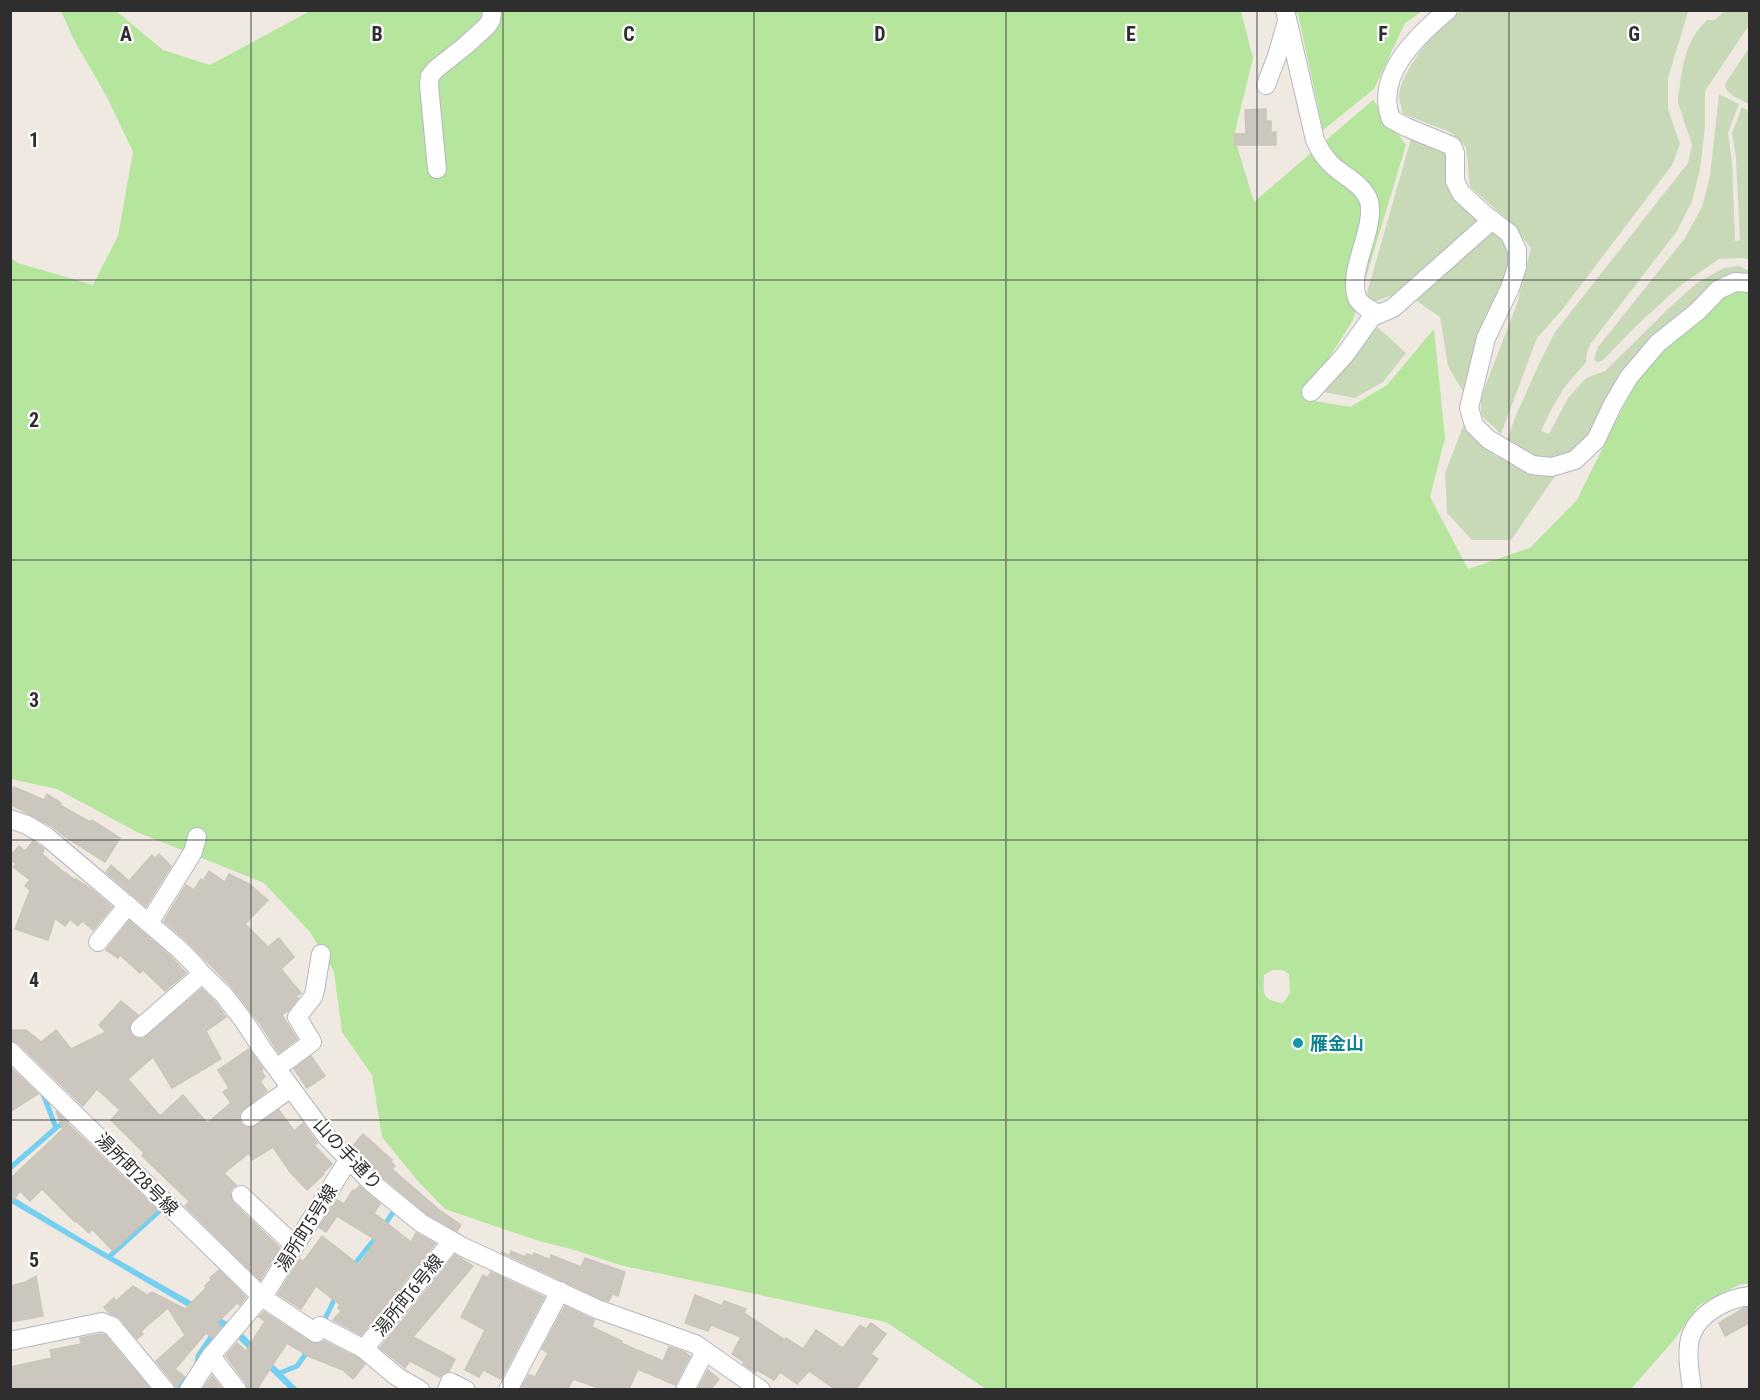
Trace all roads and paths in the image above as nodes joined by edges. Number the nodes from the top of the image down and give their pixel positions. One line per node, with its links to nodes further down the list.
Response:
1 (492, 10): 5 (street)
2 (1448, 10): 6 (street)
3 (1287, 15): 4 (street); 8 (street)
4 (1266, 85)
5 (437, 169)
6 (1492, 220): 7 (street); 8 (street)
7 (1749, 283)
8 (1379, 314): 9 (street)
9 (1311, 392)
10 (10, 819): 12 (street, 山の手通り)
11 (197, 837): 13 (street)
12 (128, 905): 13 (street, 山の手通り); 14 (street)
13 (149, 923): 16 (street, 山の手通り)
14 (98, 942)
15 (321, 954): 19 (street)
16 (202, 974): 17 (street); 19 (street, 山の手通り)
17 (140, 1028)
18 (10, 1051): 28 (street, 湯所町28号線)
19 (277, 1068): 20 (street, 山の手通り)
20 (291, 1088): 21 (street); 22 (street, 山の手通り)
21 (250, 1117)
22 (351, 1161): 24 (street, 山の手通り); 25 (street, 湯所町5号線)
23 (242, 1195): 25 (street)
24 (453, 1241): 26 (street, 山の手通り); 30 (street, 湯所町6号線)
25 (296, 1246): 28 (street, 湯所町5号線)
26 (560, 1292): 31 (street, 山の手通り); 39 (street)
27 (1749, 1296): 42 (street)
28 (262, 1297): 30 (street, 湯所町28号線); 32 (street, 湯所町5号線)
29 (10, 1341): 33 (street)
30 (364, 1349): 36 (street)
31 (705, 1351): 40 (street); 41 (street, 山の手通り)
32 (211, 1356): 34 (street, 湯所町5号線); 35 (street)
33 (165, 1389)
34 (189, 1389)
35 (237, 1389)
36 (420, 1389)
37 (447, 1389): 38 (street)
38 (466, 1389)
39 (508, 1389)
40 (685, 1389)
41 (761, 1389)
42 (1692, 1389)

